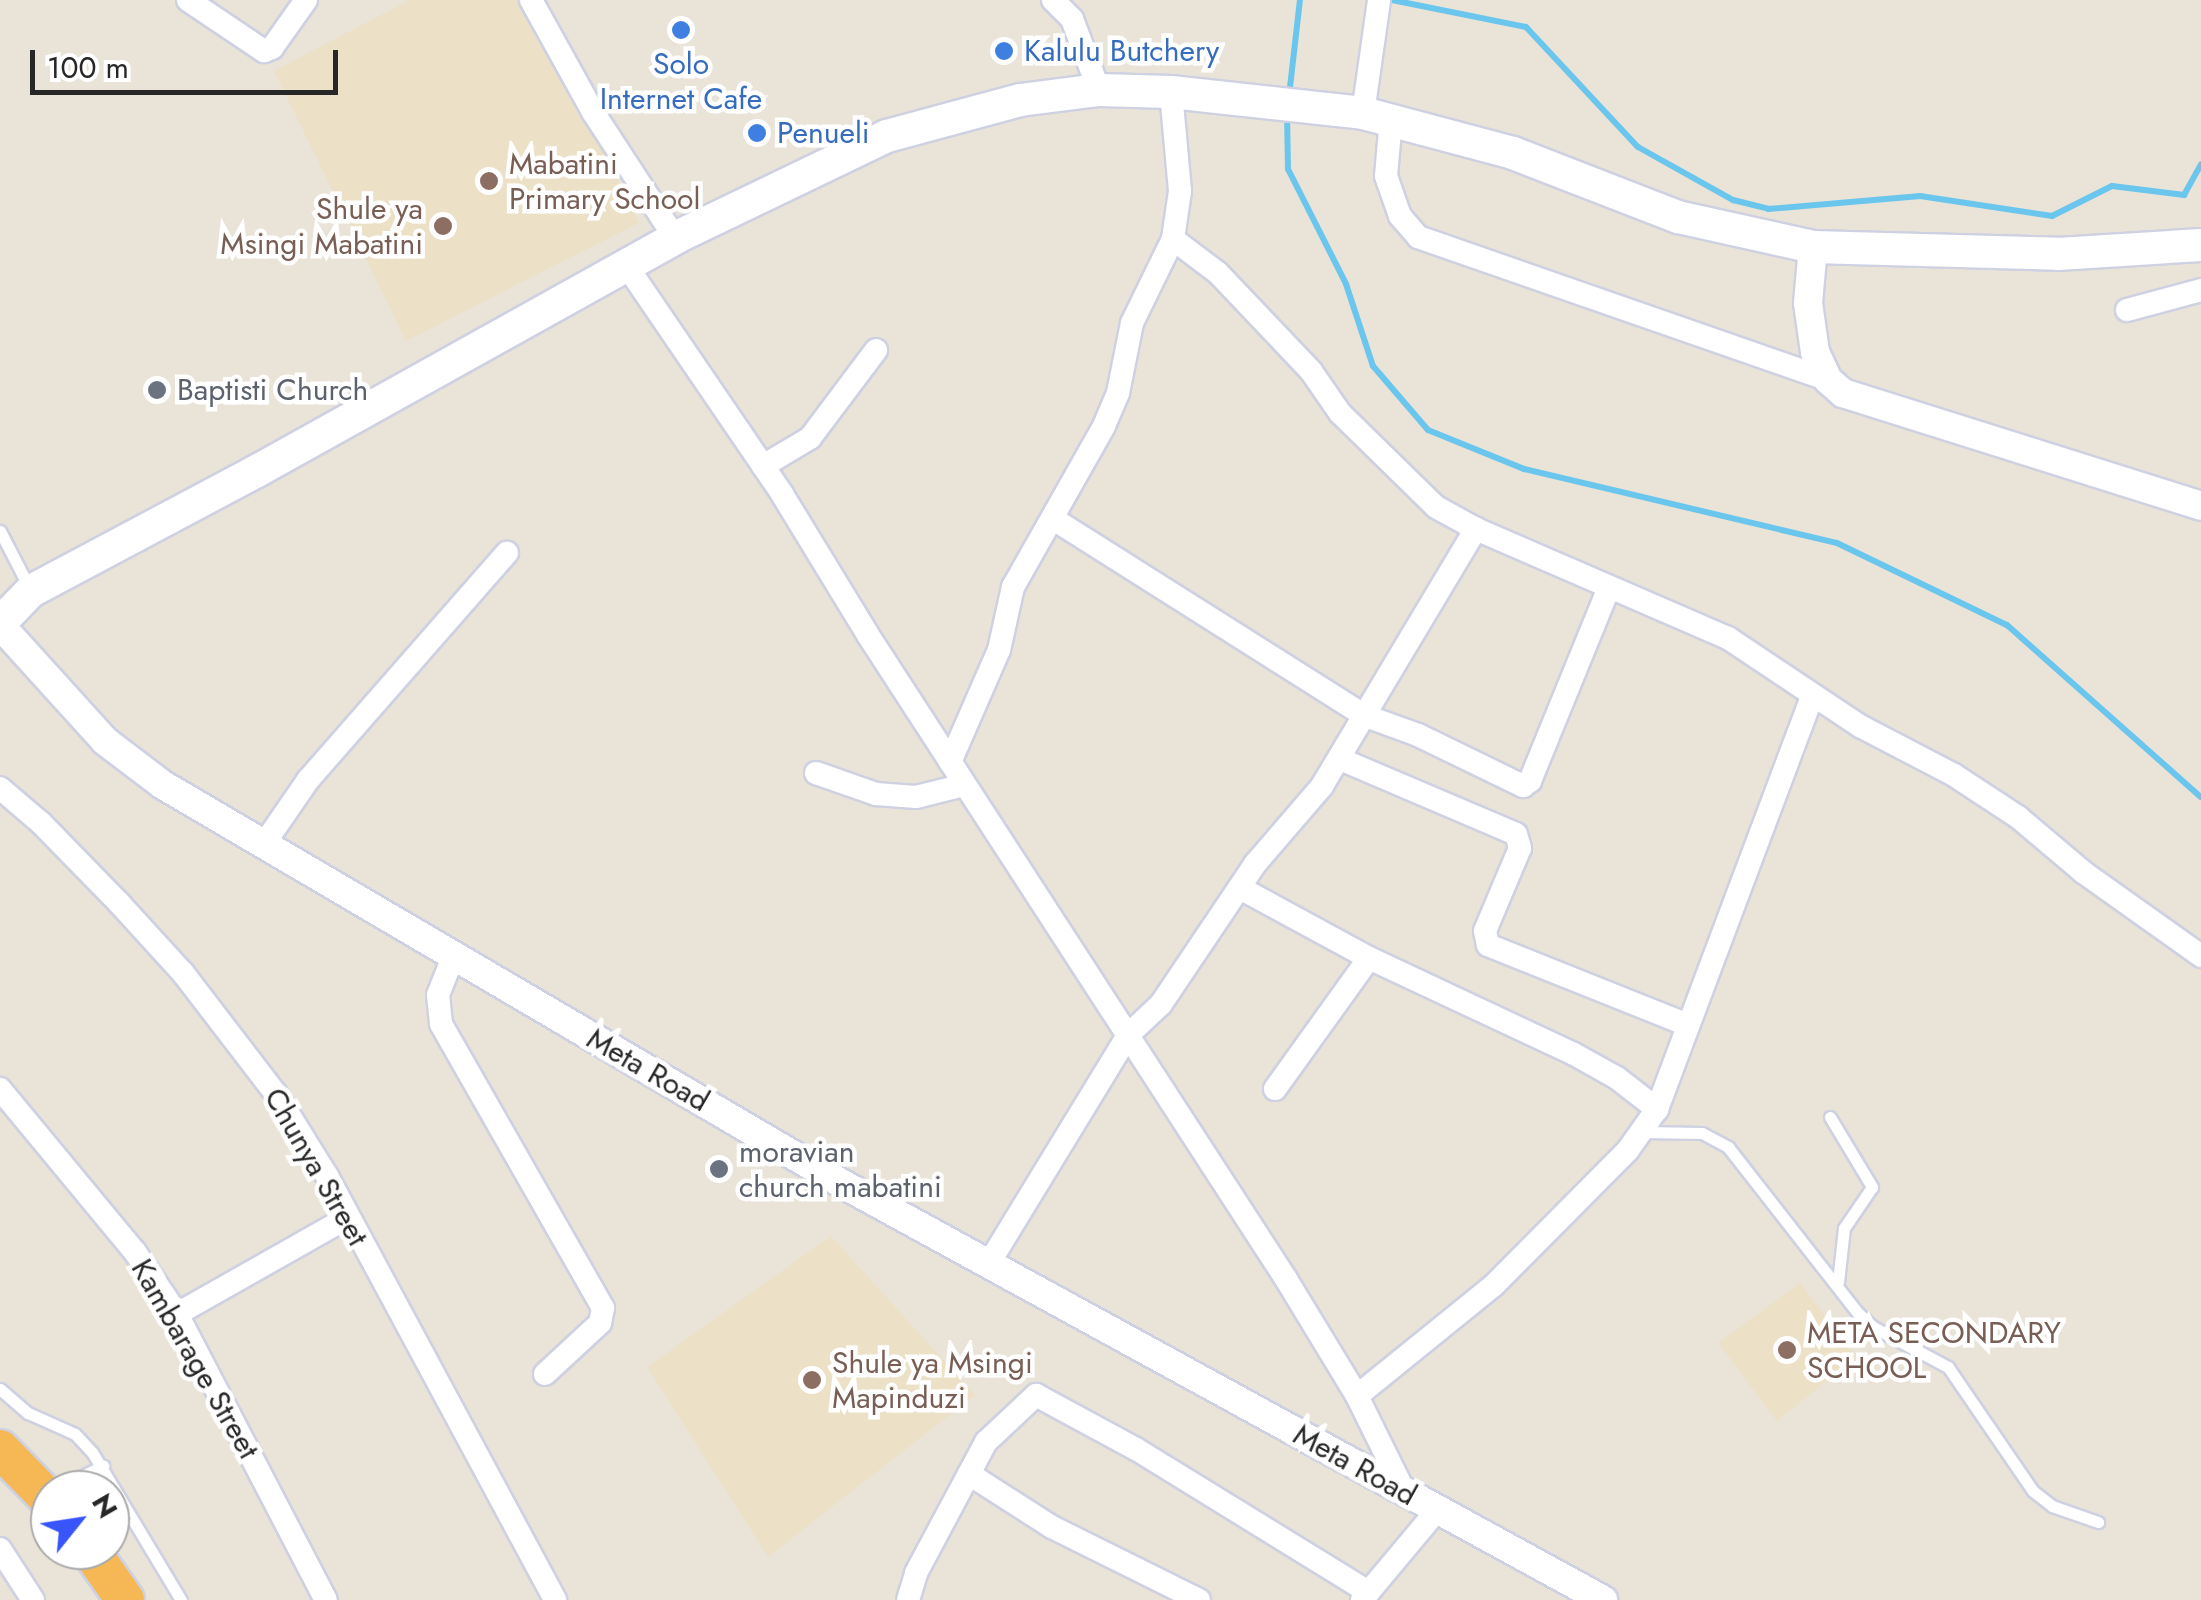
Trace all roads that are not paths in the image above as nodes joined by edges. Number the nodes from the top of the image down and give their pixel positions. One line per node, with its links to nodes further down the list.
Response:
1 (188, 0): 2 (street)
2 (306, 0)
3 (1053, 0): 6 (street)
4 (539, 2): 9 (street)
5 (1378, 9): 8 (street)
6 (1099, 90): 7 (main road); 9 (main road)
7 (1171, 92): 8 (main road); 10 (street)
8 (1377, 116): 12 (main road); 17 (street)
9 (674, 238): 13 (main road)
10 (1174, 239): 20 (street); 21 (street)
11 (2201, 245): 12 (main road)
12 (1812, 247): 17 (street)
13 (626, 265): 18 (street); 25 (main road)
14 (2201, 290): 15 (street)
15 (2128, 310)
16 (876, 350): 18 (street)
17 (1828, 380): 19 (street)
18 (763, 466): 30 (street)
19 (2201, 506)
20 (1055, 520): 28 (street); 30 (street)
21 (1476, 529): 24 (street); 28 (street)
22 (0, 532): 25 (lane)
23 (507, 553): 34 (street)
24 (1610, 586): 27 (street); 28 (street)
25 (31, 591): 26 (main road)
26 (0, 624): 34 (street, Meta Road)
27 (1812, 696): 36 (street); 39 (street)
28 (1363, 715): 29 (street)
29 (1340, 759): 35 (street); 39 (street)
30 (950, 762): 32 (street)
31 (816, 773): 32 (street)
32 (964, 784): 40 (street)
33 (0, 788): 46 (street, Chunya Street)
34 (264, 844): 37 (street, Meta Road)
35 (1240, 888): 38 (street); 40 (street)
36 (2201, 956)
37 (453, 957): 47 (street, Meta Road); 50 (street)
38 (1369, 958): 42 (street); 43 (street)
39 (1688, 1025): 43 (street)
40 (1128, 1036): 47 (street); 52 (street)
41 (0, 1089): 49 (street, Kambarage Street)
42 (1275, 1089)
43 (1657, 1108): 45 (street)
44 (1830, 1117): 48 (lane)
45 (1641, 1132): 48 (lane); 52 (street)
46 (346, 1218): 49 (street); 68 (street, Chunya Street)
47 (990, 1263): 58 (street, Meta Road)
48 (1838, 1282): 60 (lane)
49 (177, 1314): 67 (street, Kambarage Street)
50 (545, 1374)
51 (0, 1388): 54 (lane)
52 (1357, 1396): 58 (street)
53 (0, 1449): 57 (highway)
54 (103, 1466): 55 (lane); 66 (lane)
55 (95, 1470)
56 (969, 1474): 63 (street); 69 (street); 70 (street)
57 (30, 1476)
58 (1405, 1493): 59 (street, Meta Road)
59 (1438, 1509): 63 (street); 71 (street, Meta Road)
60 (2098, 1522)
61 (0, 1550): 64 (street)
62 (104, 1570): 65 (highway)
63 (1365, 1596)
64 (33, 1600)
65 (125, 1600)
66 (181, 1600)
67 (326, 1600)
68 (556, 1600)
69 (908, 1600)
70 (1199, 1600)
71 (1603, 1600)

